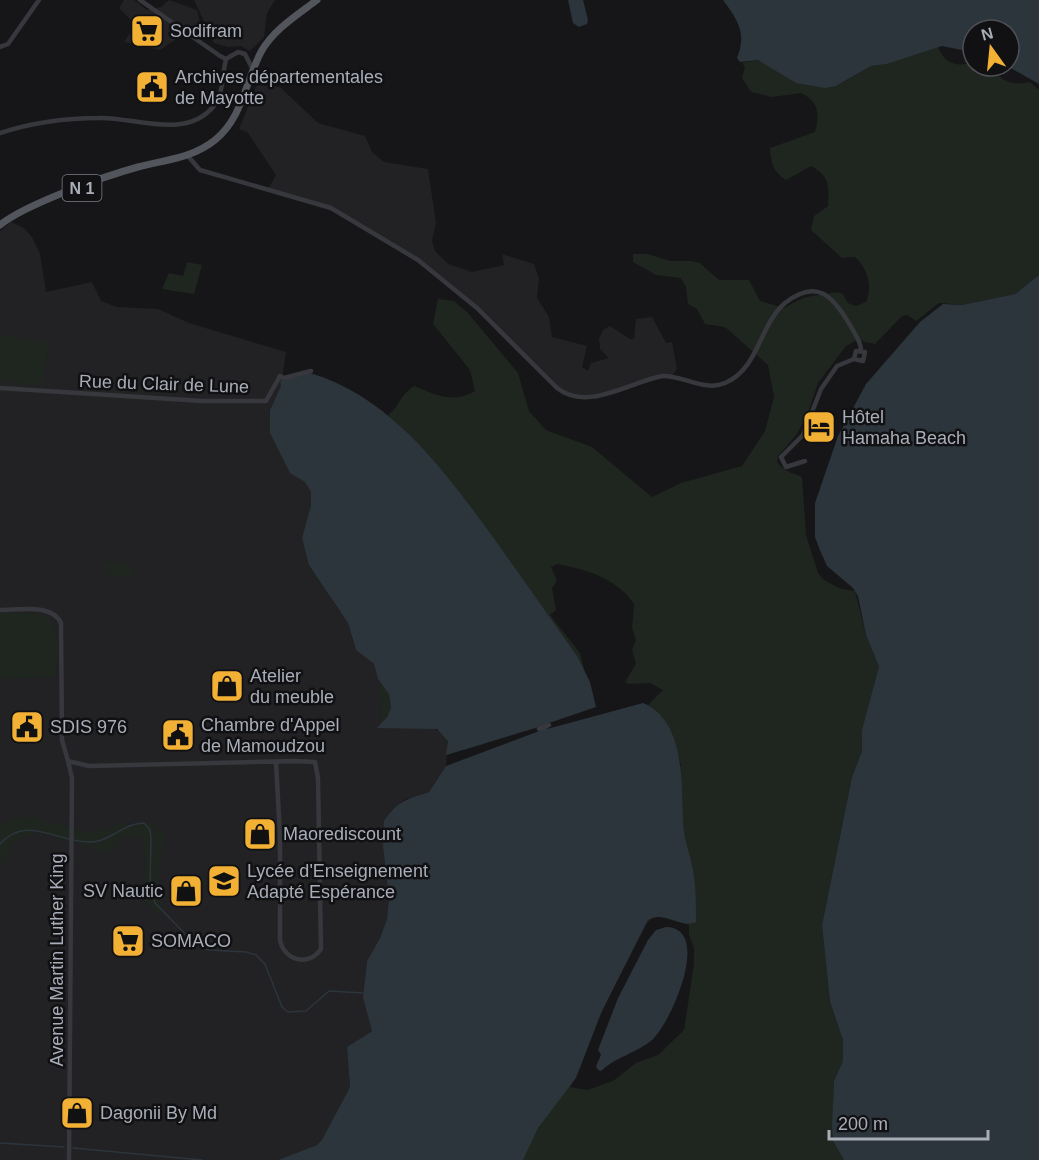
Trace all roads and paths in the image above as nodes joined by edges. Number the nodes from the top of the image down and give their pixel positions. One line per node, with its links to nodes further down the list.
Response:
1 (39, 0): 4 (street)
2 (140, 0): 5 (street)
3 (317, 0): 6 (main road, N 1)
4 (0, 47)
5 (226, 59): 6 (street); 7 (street)
6 (253, 70): 8 (main road, N 1)
7 (0, 133)
8 (187, 155): 9 (main road, N 1); 10 (street)
9 (0, 225)
10 (861, 350): 11 (street); 11 (street)
11 (854, 359): 14 (street)
12 (311, 371): 13 (street, Rue du Clair de Lune)
13 (0, 388)
14 (805, 461)
15 (0, 610): 18 (street, Avenue Martin Luther King)
16 (549, 725): 17 (street)
17 (539, 729)
18 (68, 761): 19 (street); 20 (street, Avenue Martin Luther King)
19 (276, 762): 19 (street)
20 (69, 1157)

